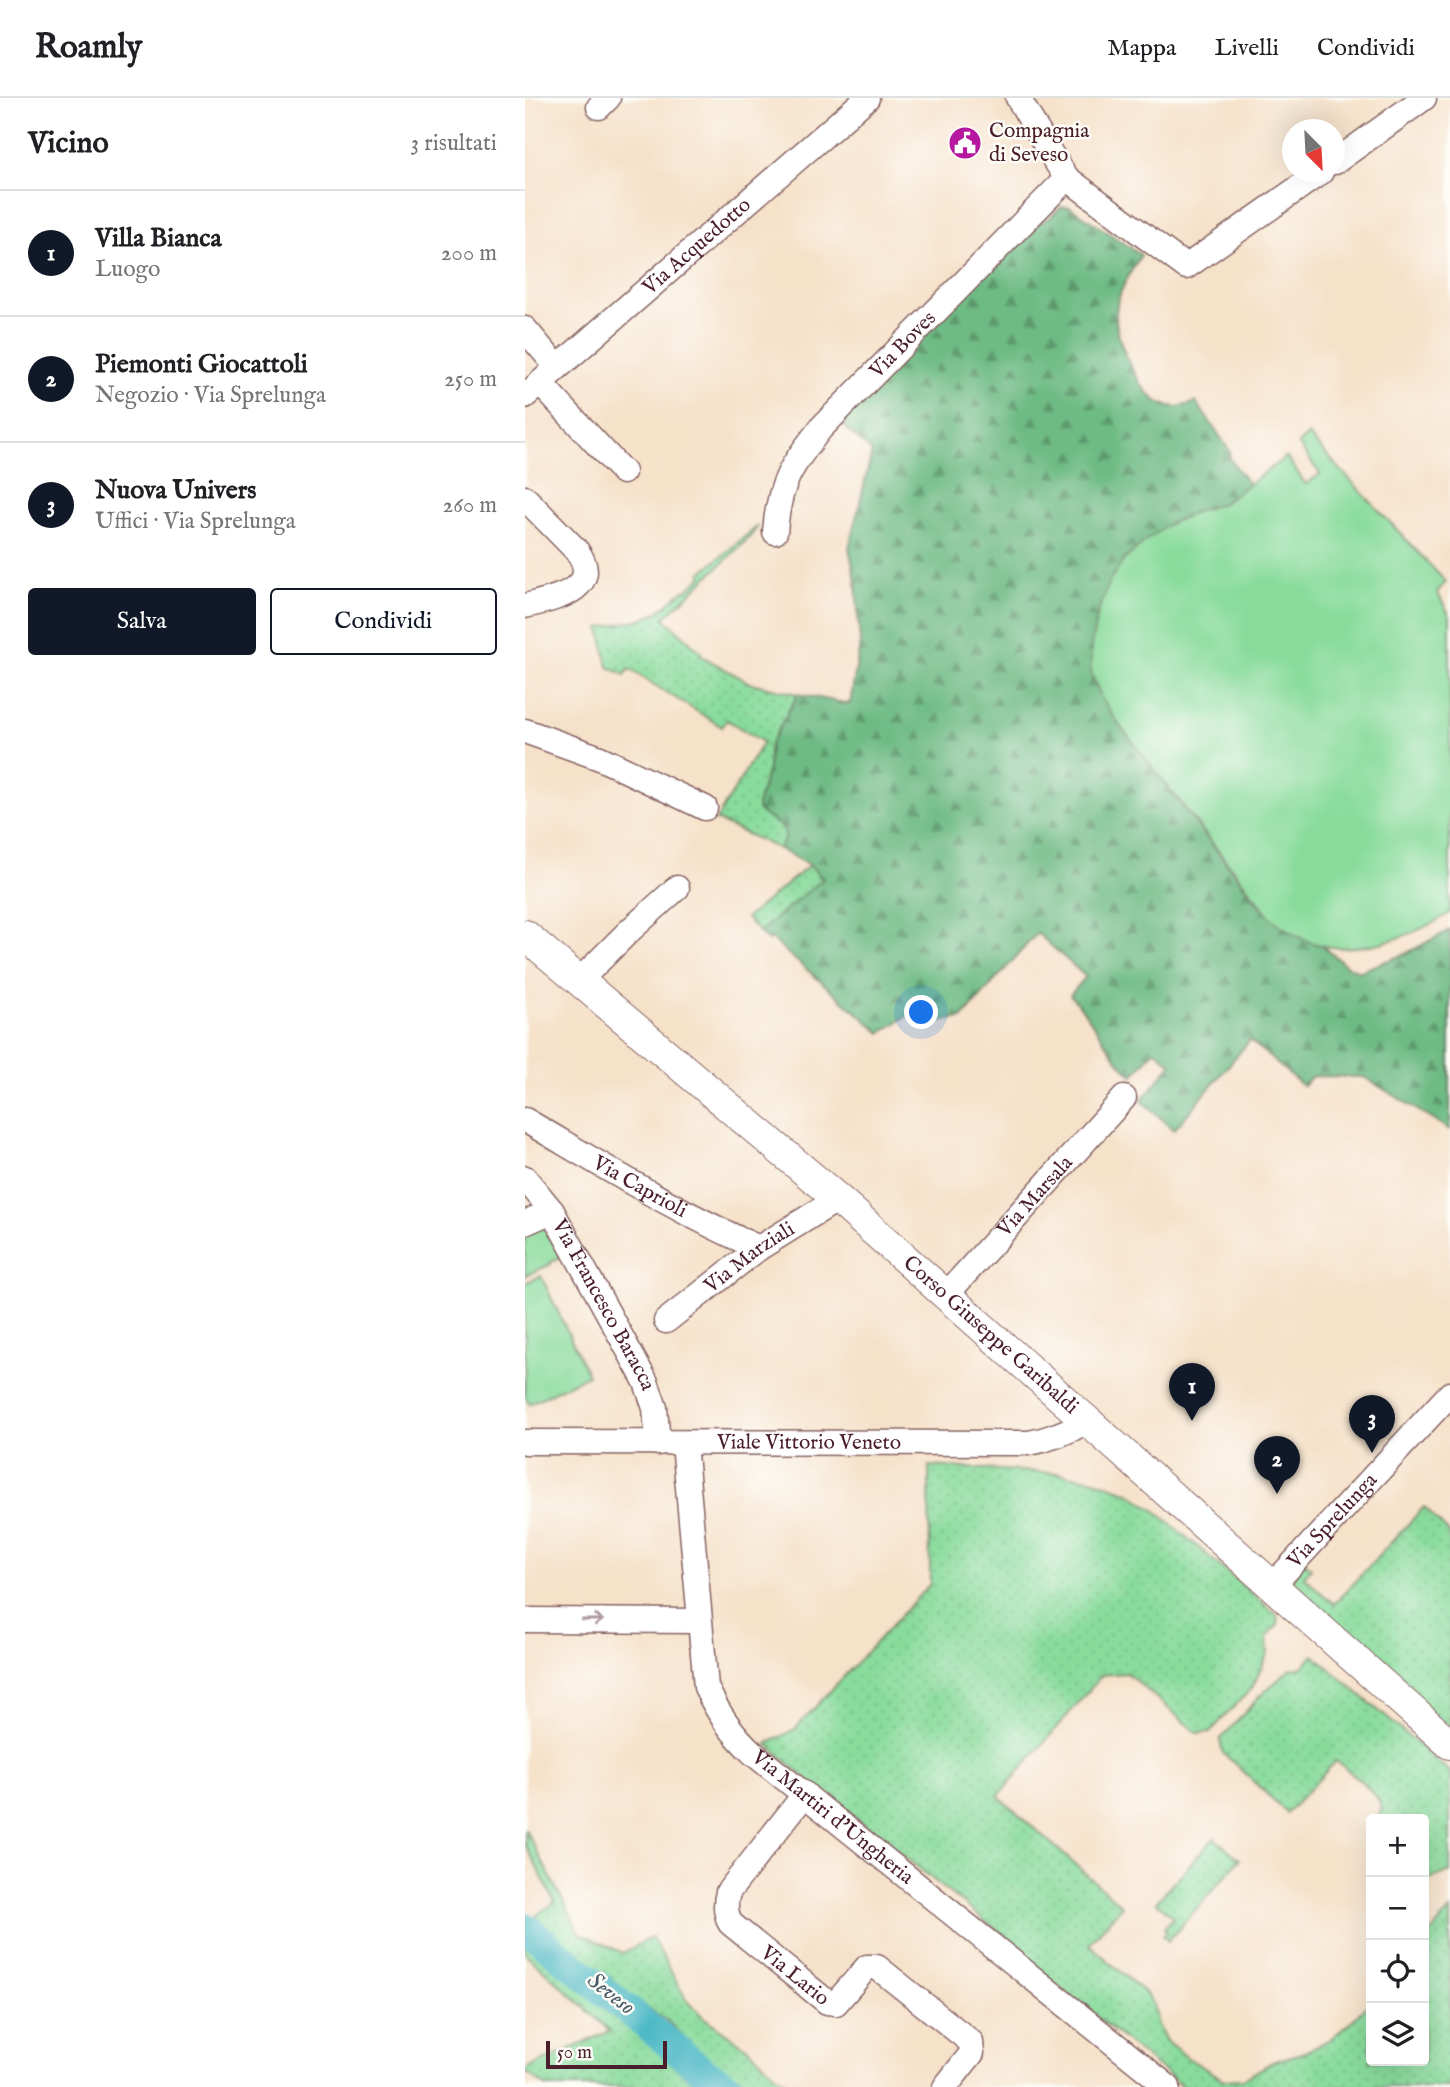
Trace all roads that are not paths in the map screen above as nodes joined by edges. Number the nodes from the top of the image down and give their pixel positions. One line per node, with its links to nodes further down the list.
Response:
1 (867, 98): 8 (street, Via Acquedotto)
2 (1018, 98): 5 (street)
3 (1424, 98): 4 (street)
4 (1345, 155)
5 (1067, 178): 6 (street); 11 (street, Via Boves)
6 (1307, 182)
7 (525, 329): 8 (street)
8 (541, 382): 9 (street)
9 (623, 472)
10 (525, 498): 12 (street)
11 (775, 531)
12 (525, 606)
13 (525, 731): 14 (street)
14 (705, 807)
15 (677, 888): 17 (street)
16 (525, 935): 17 (main road, Corso Giuseppe Garibaldi)
17 (580, 980): 21 (main road, Corso Giuseppe Garibaldi)
18 (1124, 1098): 25 (street, Via Marsala)
19 (525, 1120): 24 (street, Via Caprioli)
20 (525, 1178): 22 (street, Via Francesco Baracca)
21 (838, 1199): 24 (street, Via Marziali); 25 (main road, Corso Giuseppe Garibaldi)
22 (552, 1211): 23 (street); 30 (street, Via Francesco Baracca)
23 (525, 1223)
24 (759, 1248): 26 (street, Via Marziali)
25 (946, 1295): 28 (main road, Corso Giuseppe Garibaldi)
26 (666, 1321)
27 (1450, 1394): 32 (street, Via Sprelunga)
28 (1087, 1421): 31 (street, Viale Vittorio Veneto); 32 (main road, Corso Giuseppe Garibaldi)
29 (525, 1442): 30 (street, Viale Vittorio Veneto)
30 (658, 1443): 31 (street, Viale Vittorio Veneto)
31 (684, 1443): 34 (street, Via Martiri d'Ungheria)
32 (1272, 1586): 35 (main road, Corso Giuseppe Garibaldi)
33 (525, 1620): 34 (street, one-way to 34)
34 (699, 1620): 36 (street, Via Martiri d'Ungheria)
35 (1450, 1744)
36 (805, 1794): 37 (street, Via Martiri d'Ungheria); 38 (street, Via Lario)
37 (1159, 2084)
38 (945, 2087)

